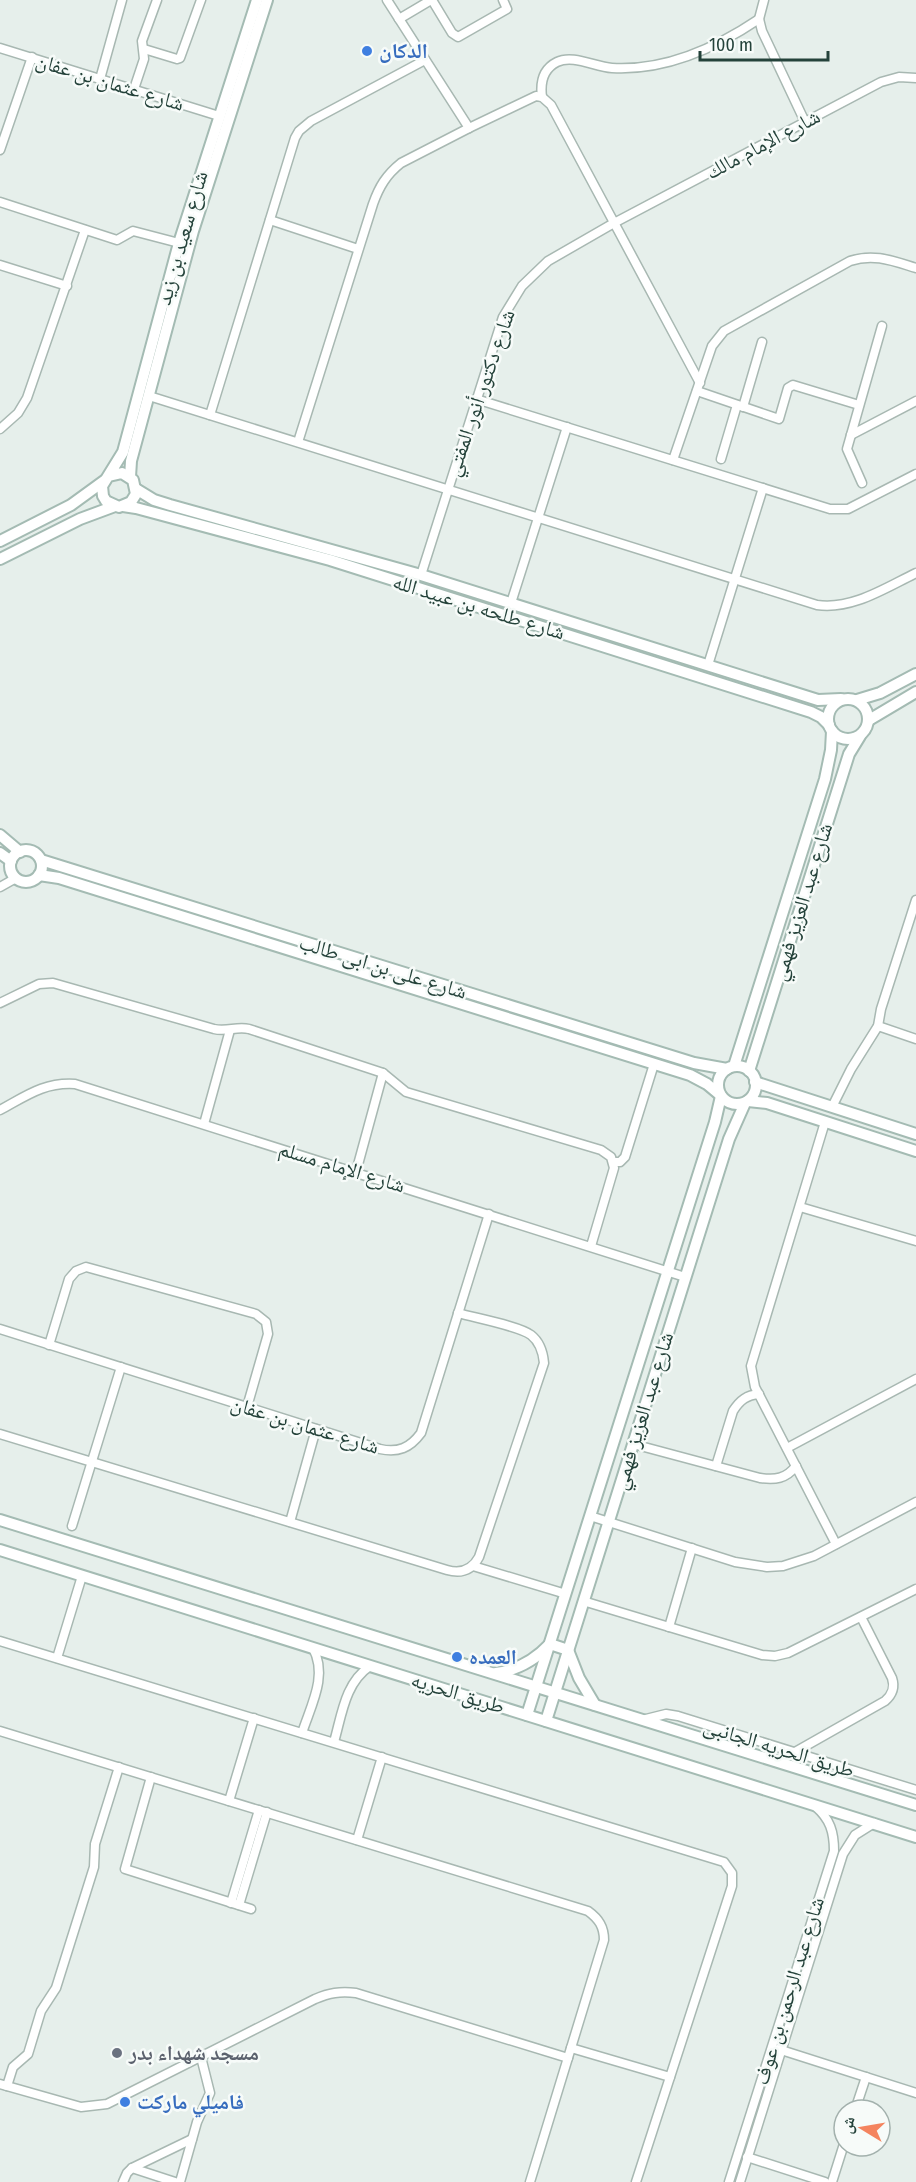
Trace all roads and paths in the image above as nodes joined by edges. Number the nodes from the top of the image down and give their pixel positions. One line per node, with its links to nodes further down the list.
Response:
1 (122, 0): 17 (street)
2 (157, 0): 13 (street)
3 (201, 0): 13 (street)
4 (257, 0): 20 (street, شارع سعيد بن زيد)
5 (267, 0): 36 (street, شارع سعيد بن زيد)
6 (387, 0): 10 (street)
7 (431, 0): 8 (street); 10 (street)
8 (503, 0)
9 (764, 0): 11 (street)
10 (399, 19): 15 (street)
11 (759, 19): 19 (street); 21 (street)
12 (0, 48): 14 (street, شارع عثمان بن عفان)
13 (144, 49): 18 (street)
14 (32, 57): 17 (street, شارع عثمان بن عفان); 23 (street)
15 (425, 60): 22 (street); 25 (street)
16 (916, 78): 21 (street, شارع الإمام مالك)
17 (100, 79): 18 (street, شارع عثمان بن عفان)
18 (134, 89): 20 (street, شارع عثمان بن عفان)
19 (542, 97): 22 (street); 26 (street)
20 (219, 116): 28 (street, شارع سعيد بن زيد)
21 (805, 122): 26 (street, شارع الإمام مالك)
22 (469, 128): 29 (street)
23 (0, 150)
24 (0, 202): 27 (street)
25 (270, 220): 29 (street); 41 (street)
26 (614, 223): 35 (street); 37 (street, شارع دكتور أنور المفتي)
27 (86, 230): 28 (street); 32 (street)
28 (179, 243): 46 (street, شارع سعيد بن زيد)
29 (358, 249): 45 (street)
30 (0, 265): 32 (street)
31 (916, 268): 35 (street)
32 (67, 286): 43 (street)
33 (882, 326): 39 (street)
34 (762, 342): 40 (street)
35 (698, 387): 40 (street); 48 (street)
36 (149, 396): 41 (street); 46 (street, شارع سعيد بن زيد)
37 (476, 399): 42 (street); 55 (street, شارع دكتور أنور المفتي)
38 (916, 401): 44 (street)
39 (859, 405): 40 (street); 44 (street)
40 (740, 406): 47 (street)
41 (210, 415): 45 (street)
42 (567, 427): 48 (street); 60 (street)
43 (0, 429)
44 (851, 435): 52 (street)
45 (298, 442): 55 (street)
46 (128, 453): 50 (street, شارع سعيد بن زيد); 51 (street, شارع سعيد بن زيد)
47 (721, 459)
48 (673, 460): 53 (street)
49 (916, 474): 53 (street)
50 (130, 477): 51 (street); 54 (street)
51 (106, 478): 56 (street, شارع سعيد بن زيد); 58 (street)
52 (862, 483)
53 (763, 488): 66 (street)
54 (136, 489): 57 (street, شارع طلحه بن عبيد الله); 58 (street)
55 (447, 489): 60 (street); 65 (street, شارع دكتور أنور المفتي)
56 (71, 505): 61 (street); 62 (street, شارع سعيد بن زيد)
57 (170, 505): 59 (street); 65 (street, شارع طلحه بن عبيد الله)
58 (119, 506): 59 (street, شارع طلحه بن عبيد الله); 61 (street)
59 (167, 518): 76 (street, شارع طلحه بن عبيد الله)
60 (538, 518): 66 (street); 67 (street)
61 (80, 519): 63 (street)
62 (0, 541)
63 (0, 560)
64 (916, 573): 66 (street)
65 (421, 575): 67 (street, شارع طلحه بن عبيد الله)
66 (735, 579): 68 (street)
67 (511, 603): 68 (street, شارع طلحه بن عبيد الله)
68 (708, 665): 72 (street, شارع طلحه بن عبيد الله)
69 (916, 674): 70 (street)
70 (891, 687): 74 (street); 75 (street)
71 (916, 692): 75 (street)
72 (802, 695): 73 (street, شارع طلحه بن عبيد الله); 76 (street)
73 (842, 699): 74 (street); 78 (street)
74 (857, 700): 77 (street)
75 (899, 701): 77 (street)
76 (798, 708): 78 (street, شارع طلحه بن عبيد الله)
77 (869, 720): 79 (street)
78 (830, 728): 79 (street); 80 (street, شارع عبد العزيز فهمي)
79 (860, 736): 81 (street, شارع عبد العزيز فهمي)
80 (829, 760): 81 (street); 99 (street, شارع عبد العزيز فهمي)
81 (845, 765): 100 (street, شارع عبد العزيز فهمي)
82 (0, 835): 83 (street)
83 (20, 852): 85 (street); 86 (street)
84 (0, 853): 86 (street)
85 (41, 860): 87 (street); 91 (street, شارع على بن ابى طالب)
86 (11, 861): 88 (street)
87 (39, 875): 88 (street); 92 (street, شارع على بن ابى طالب)
88 (16, 878): 89 (street)
89 (0, 887)
90 (916, 900): 96 (street)
91 (315, 946): 92 (street); 94 (street, شارع على بن ابى طالب)
92 (312, 957): 95 (street, شارع على بن ابى طالب)
93 (0, 1003): 97 (street)
94 (507, 1005): 95 (street); 101 (street, شارع على بن ابى طالب)
95 (504, 1017): 102 (street, شارع على بن ابى طالب)
96 (878, 1026): 98 (street); 112 (street)
97 (230, 1030): 105 (street); 116 (street)
98 (916, 1039)
99 (740, 1047): 100 (street); 103 (street, شارع عبد العزيز فهمي)
100 (754, 1053): 104 (street, شارع عبد العزيز فهمي)
101 (694, 1063): 103 (street, شارع على بن ابى طالب); 106 (street)
102 (654, 1064): 106 (street, شارع على بن ابى طالب); 120 (street)
103 (730, 1068): 104 (street); 109 (street)
104 (749, 1071): 107 (street)
105 (383, 1073): 120 (street); 121 (street)
106 (690, 1075): 109 (street, شارع على بن ابى طالب)
107 (755, 1082): 108 (street); 110 (street)
108 (778, 1091): 111 (street); 112 (street)
109 (720, 1095): 110 (street); 114 (street, شارع عبد العزيز فهمي)
110 (747, 1102): 111 (street); 117 (street, شارع عبد العزيز فهمي)
111 (774, 1106): 115 (street)
112 (832, 1107): 118 (street)
113 (0, 1110): 116 (street, شارع الإمام مسلم)
114 (715, 1122): 117 (street); 126 (street, شارع عبد العزيز فهمي)
115 (825, 1122): 119 (street); 122 (street)
116 (204, 1124): 121 (street, شارع الإمام مسلم)
117 (732, 1129): 127 (street, شارع عبد العزيز فهمي)
118 (916, 1134)
119 (916, 1151)
120 (613, 1162): 125 (street)
121 (356, 1172): 123 (street, شارع الإمام مسلم)
122 (800, 1207): 124 (street); 133 (street)
123 (489, 1214): 125 (street, شارع الإمام مسلم); 128 (street, شارع عثمان بن عفان)
124 (916, 1242)
125 (591, 1246): 126 (street, شارع الإمام مسلم)
126 (668, 1271): 127 (street, شارع الإمام مسلم); 143 (street, شارع عبد العزيز فهمي)
127 (685, 1277): 137 (street, شارع عبد العزيز فهمي)
128 (458, 1313): 135 (street, شارع عثمان بن عفان); 151 (street)
129 (0, 1329): 130 (street, شارع عثمان بن عفان)
130 (49, 1345): 131 (street, شارع عثمان بن عفان); 134 (street)
131 (121, 1367): 134 (street, شارع عثمان بن عفان); 139 (street)
132 (916, 1379): 138 (street)
133 (759, 1394): 138 (street); 140 (street)
134 (246, 1407): 135 (street, شارع عثمان بن عفان)
135 (316, 1429): 146 (street)
136 (0, 1434): 139 (street)
137 (633, 1444): 140 (street); 145 (street, شارع عبد العزيز فهمي)
138 (787, 1448): 141 (street)
139 (92, 1462): 146 (street); 147 (street)
140 (716, 1466): 141 (street)
141 (796, 1466): 148 (street)
142 (916, 1502): 148 (street)
143 (590, 1516): 145 (street); 154 (street, شارع عبد العزيز فهمي)
144 (0, 1520): 164 (street, طريق الحريه)
145 (608, 1521): 149 (street); 155 (street, شارع عبد العزيز فهمي)
146 (290, 1522): 151 (street)
147 (72, 1526)
148 (836, 1544): 149 (street)
149 (692, 1548): 157 (street)
150 (0, 1550): 152 (street, طريق الحريه)
151 (473, 1566): 154 (street)
152 (82, 1576): 160 (street, طريق الحريه); 162 (street)
153 (916, 1589): 156 (street)
154 (566, 1594): 159 (street, شارع عبد العزيز فهمي)
155 (584, 1601): 157 (street); 161 (street, شارع عبد العزيز فهمي)
156 (861, 1617): 157 (street); 175 (street)
157 (669, 1628)
158 (0, 1641): 162 (street)
159 (550, 1644): 161 (street); 164 (street); 165 (street, شارع عبد العزيز فهمي)
160 (313, 1648): 163 (street, طريق الحريه); 173 (street)
161 (568, 1650): 166 (street, شارع عبد العزيز فهمي); 167 (street)
162 (57, 1658): 169 (street)
163 (370, 1666): 168 (street, طريق الحريه); 174 (street)
164 (492, 1673): 165 (street, طريق الحريه)
165 (536, 1687): 166 (street, طريق الحريه); 168 (street, شارع عبد العزيز فهمي)
166 (555, 1693): 167 (street, طريق الحريه); 171 (street, شارع عبد العزيز فهمي)
167 (595, 1705): 170 (street, طريق الحريه)
168 (528, 1715): 171 (street, طريق الحريه)
169 (254, 1718): 173 (street); 180 (street)
170 (642, 1720): 175 (street, طريق الحريه الجانبى); 182 (street, طريق الحريه)
171 (546, 1721): 181 (street, طريق الحريه)
172 (0, 1731): 177 (street)
173 (302, 1733): 174 (street)
174 (334, 1742): 176 (street)
175 (795, 1752): 179 (street, طريق الحريه الجانبى)
176 (382, 1757): 186 (street); 193 (street)
177 (118, 1767): 178 (street); 195 (street)
178 (151, 1777): 180 (street); 187 (street)
179 (916, 1790)
180 (229, 1801): 183 (street)
181 (814, 1805): 184 (street, طريق الحريه); 189 (street, شارع عبد الرحمن بن عوف)
182 (916, 1805)
183 (263, 1811): 186 (street); 187 (street)
184 (874, 1824): 185 (street, طريق الحريه); 190 (street, شارع عبد الرحمن بن عوف)
185 (916, 1836)
186 (357, 1840): 191 (street)
187 (235, 1904): 188 (street)
188 (251, 1908)
189 (772, 2047): 190 (street); 207 (street, شارع عبد الرحمن بن عوف)
190 (781, 2050): 194 (street); 199 (street, شارع عبد الرحمن بن عوف)
191 (570, 2053): 192 (street); 193 (street); 205 (street)
192 (201, 2057): 195 (street); 198 (street)
193 (670, 2077): 206 (street)
194 (866, 2077): 196 (street); 197 (street)
195 (4, 2085)
196 (916, 2093)
197 (859, 2098)
198 (192, 2139): 201 (street); 204 (street)
199 (747, 2157): 208 (street, شارع عبد الرحمن بن عوف); 209 (street)
200 (840, 2158): 210 (street)
201 (132, 2168): 202 (street); 203 (street)
202 (123, 2182)
203 (175, 2182)
204 (180, 2182)
205 (530, 2182)
206 (636, 2182)
207 (729, 2182)
208 (740, 2182)
209 (825, 2182)
210 (832, 2182)

